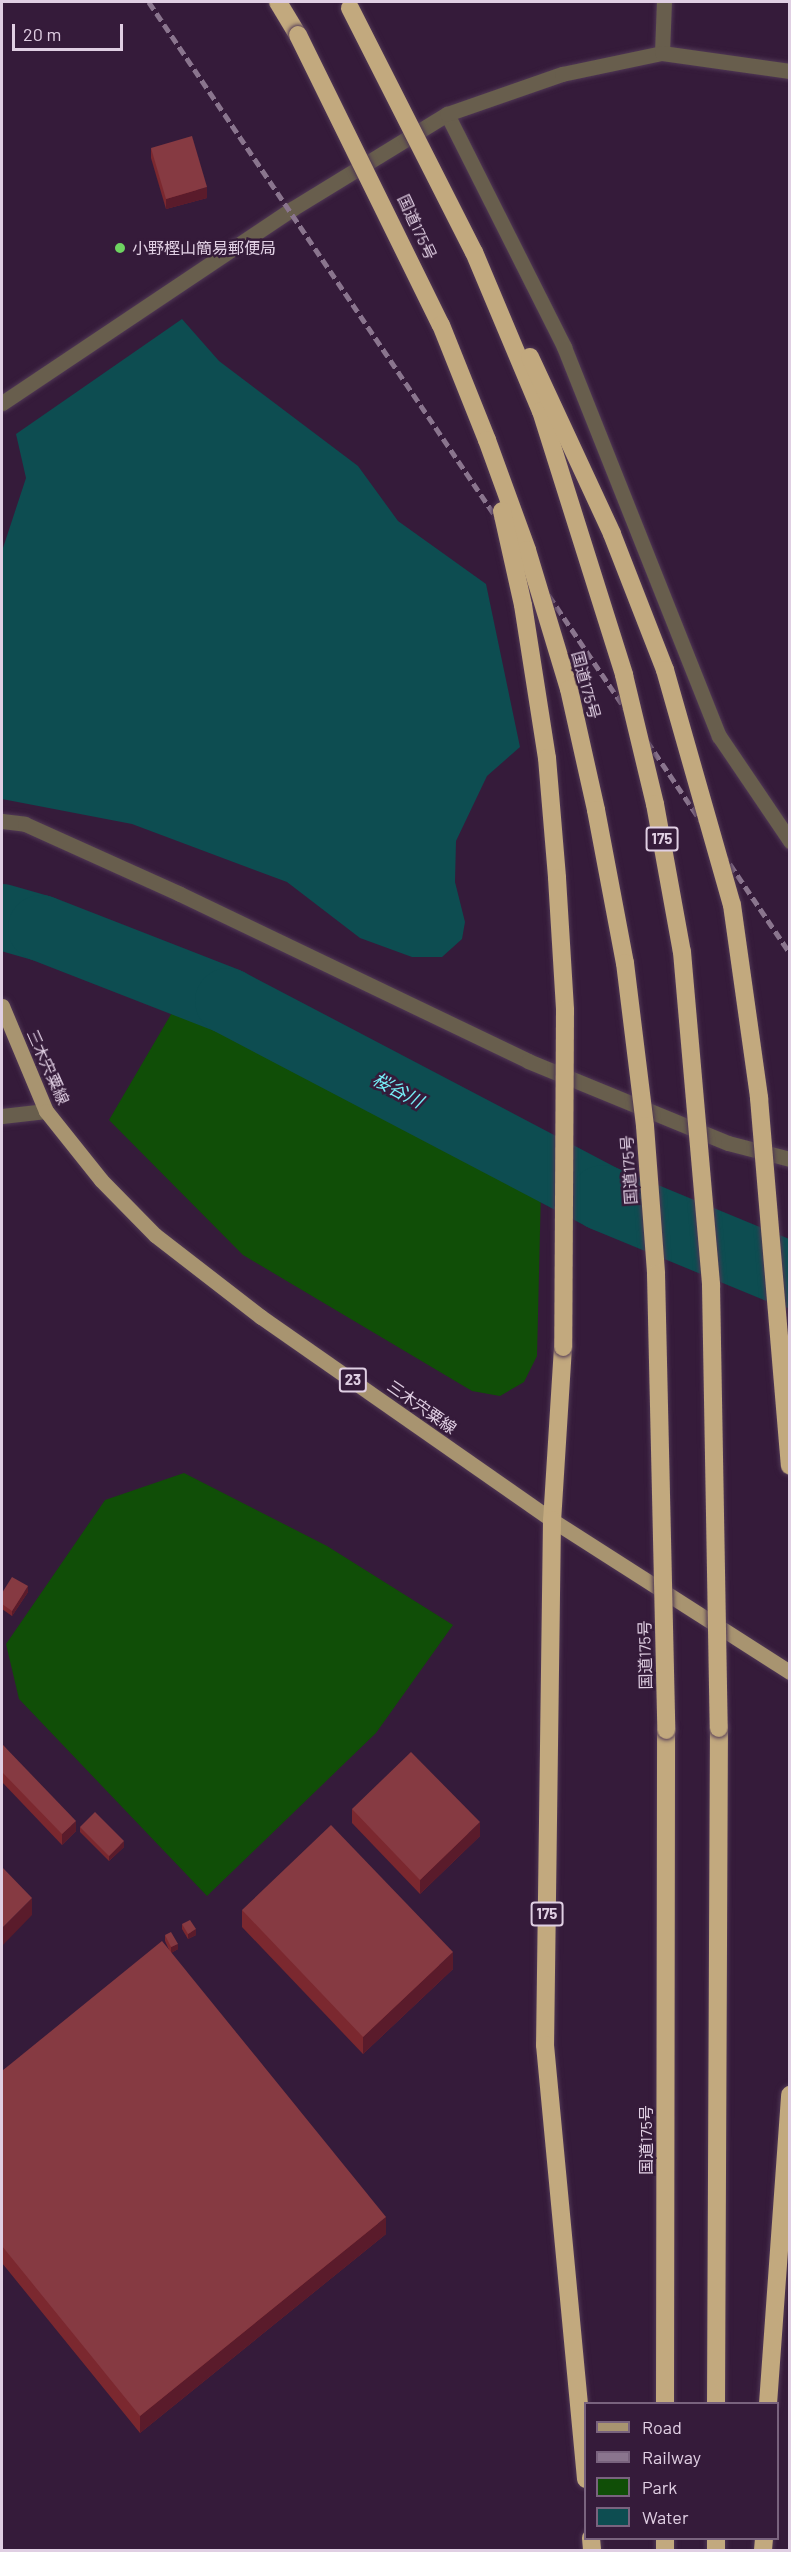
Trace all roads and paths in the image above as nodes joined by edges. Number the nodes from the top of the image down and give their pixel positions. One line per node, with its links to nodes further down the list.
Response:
1 (278, 2): 9 (highway, 国道175号 / 175, bridge)
2 (664, 2): 4 (street)
3 (348, 5): 7 (highway, 175, bridge)
4 (663, 53): 5 (street); 6 (street)
5 (789, 71)
6 (447, 114): 8 (street); 11 (street)
7 (474, 252): 16 (highway, 175, bridge); 21 (highway, 175, bridge)
8 (2, 403)
9 (487, 440): 17 (highway, 175, bridge); 20 (highway, 国道175号 / 175, bridge)
10 (2, 821): 15 (street)
11 (789, 841)
12 (2, 1006): 13 (main road, 三木宍粟線 / 23)
13 (46, 1111): 14 (street); 17 (main road, 三木宍粟線 / 23)
14 (2, 1116)
15 (789, 1159)
16 (789, 1466)
17 (552, 1520): 18 (main road, 三木宍粟線 / 23); 23 (highway, 175)
18 (789, 1672)
19 (789, 2095): 22 (highway)
20 (665, 2402)
21 (716, 2402)
22 (768, 2402)
23 (584, 2468)

